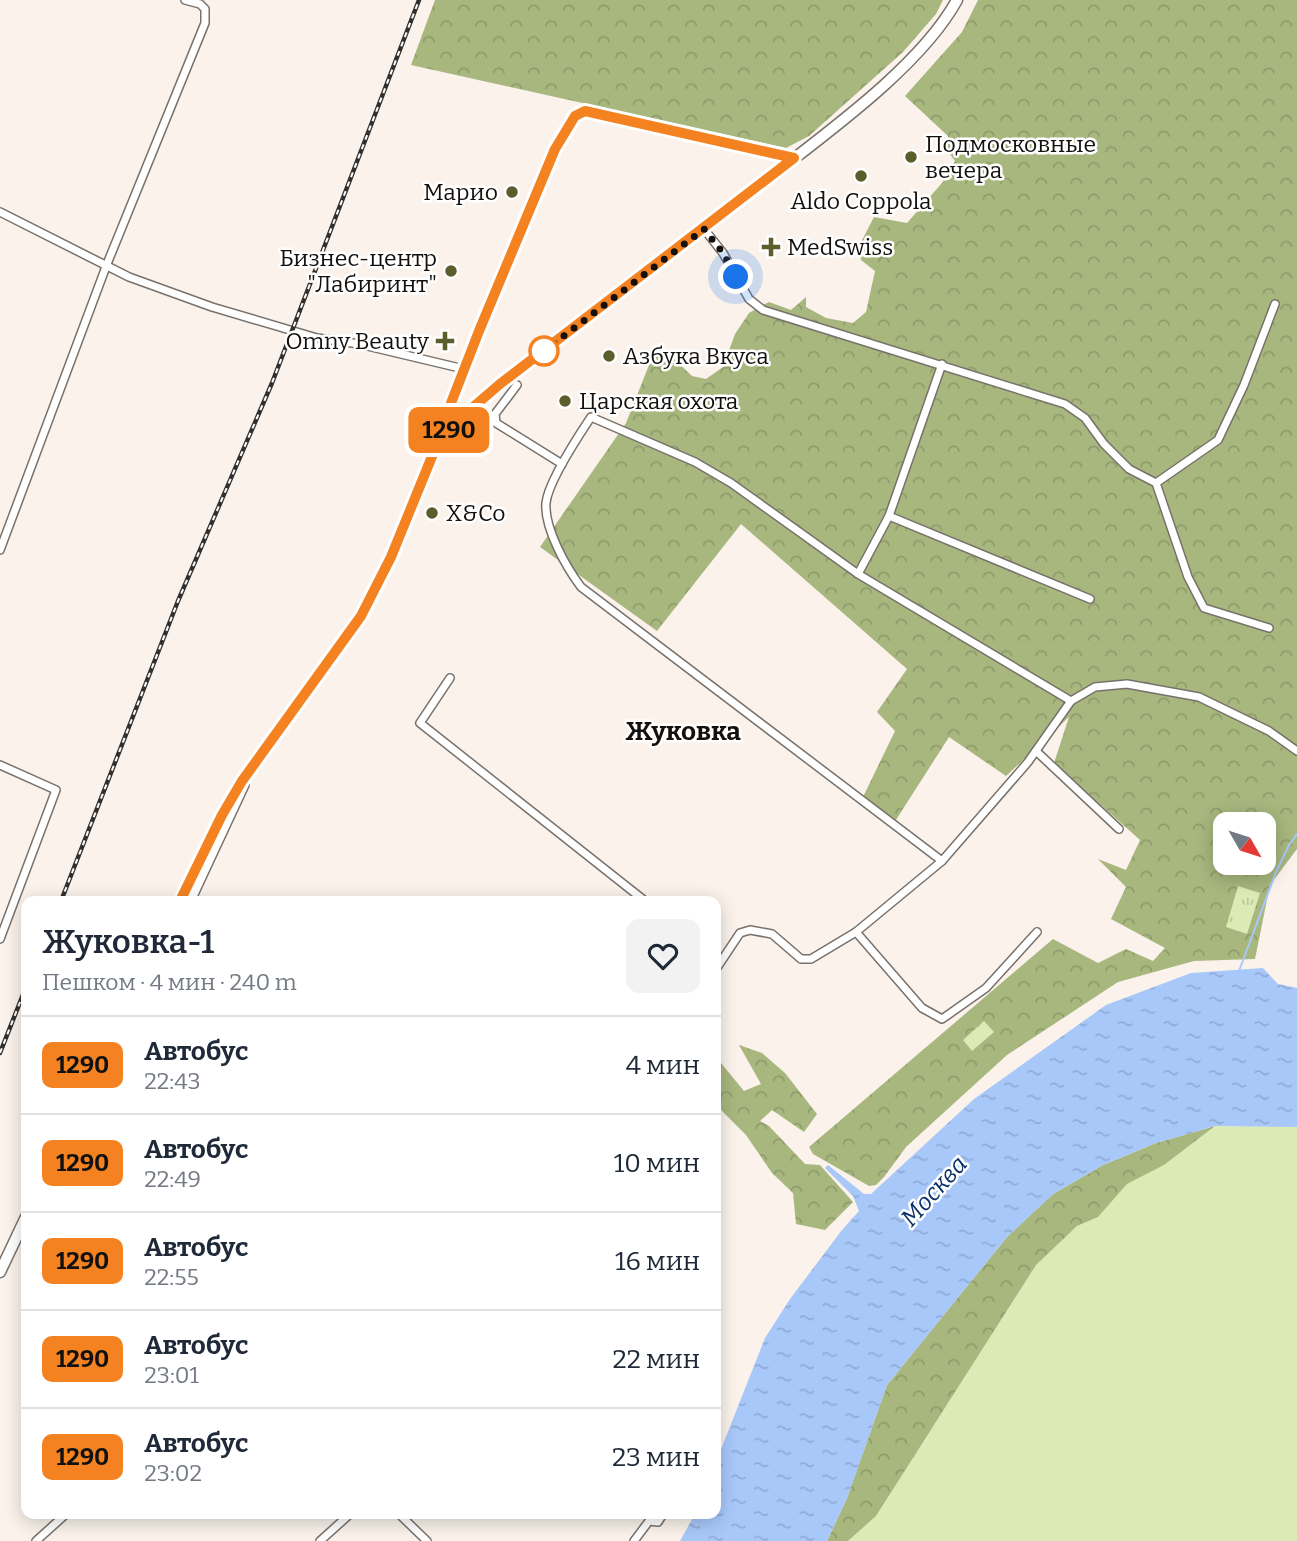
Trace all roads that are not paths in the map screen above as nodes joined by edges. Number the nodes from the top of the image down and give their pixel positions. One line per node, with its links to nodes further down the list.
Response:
1 (185, 0): 6 (street)
2 (957, 0): 3 (main road)
3 (794, 158): 5 (main road); 9 (street)
4 (0, 212): 6 (street)
5 (704, 229): 8 (street); 10 (main road)
6 (107, 264): 9 (street); 15 (street)
7 (1275, 304): 13 (street)
8 (942, 364): 13 (street); 14 (street)
9 (464, 369): 11 (street)
10 (500, 384): 11 (main road); 12 (street)
11 (433, 454): 23 (main road)
12 (562, 464): 16 (street); 26 (street)
13 (1156, 483): 18 (street)
14 (889, 516): 16 (street); 17 (street)
15 (0, 550)
16 (858, 574): 20 (street)
17 (1090, 598)
18 (1269, 628)
19 (450, 678): 29 (street)
20 (1071, 701): 21 (street); 22 (street)
21 (1036, 751): 25 (street); 26 (street)
22 (1297, 751)
23 (256, 761): 27 (main road); 28 (street)
24 (0, 765): 32 (street)
25 (1119, 829)
26 (942, 860): 30 (street)
27 (182, 896)
28 (193, 896)
29 (639, 896)
30 (856, 932): 31 (street); 33 (street)
31 (1037, 932)
32 (0, 939)
33 (721, 955)
34 (21, 1228): 35 (main road)
35 (0, 1272)
36 (60, 1519): 40 (street)
37 (344, 1519): 41 (street)
38 (404, 1519): 42 (street)
39 (659, 1519): 43 (street)
40 (36, 1541)
41 (320, 1541)
42 (427, 1541)
43 (634, 1541)

